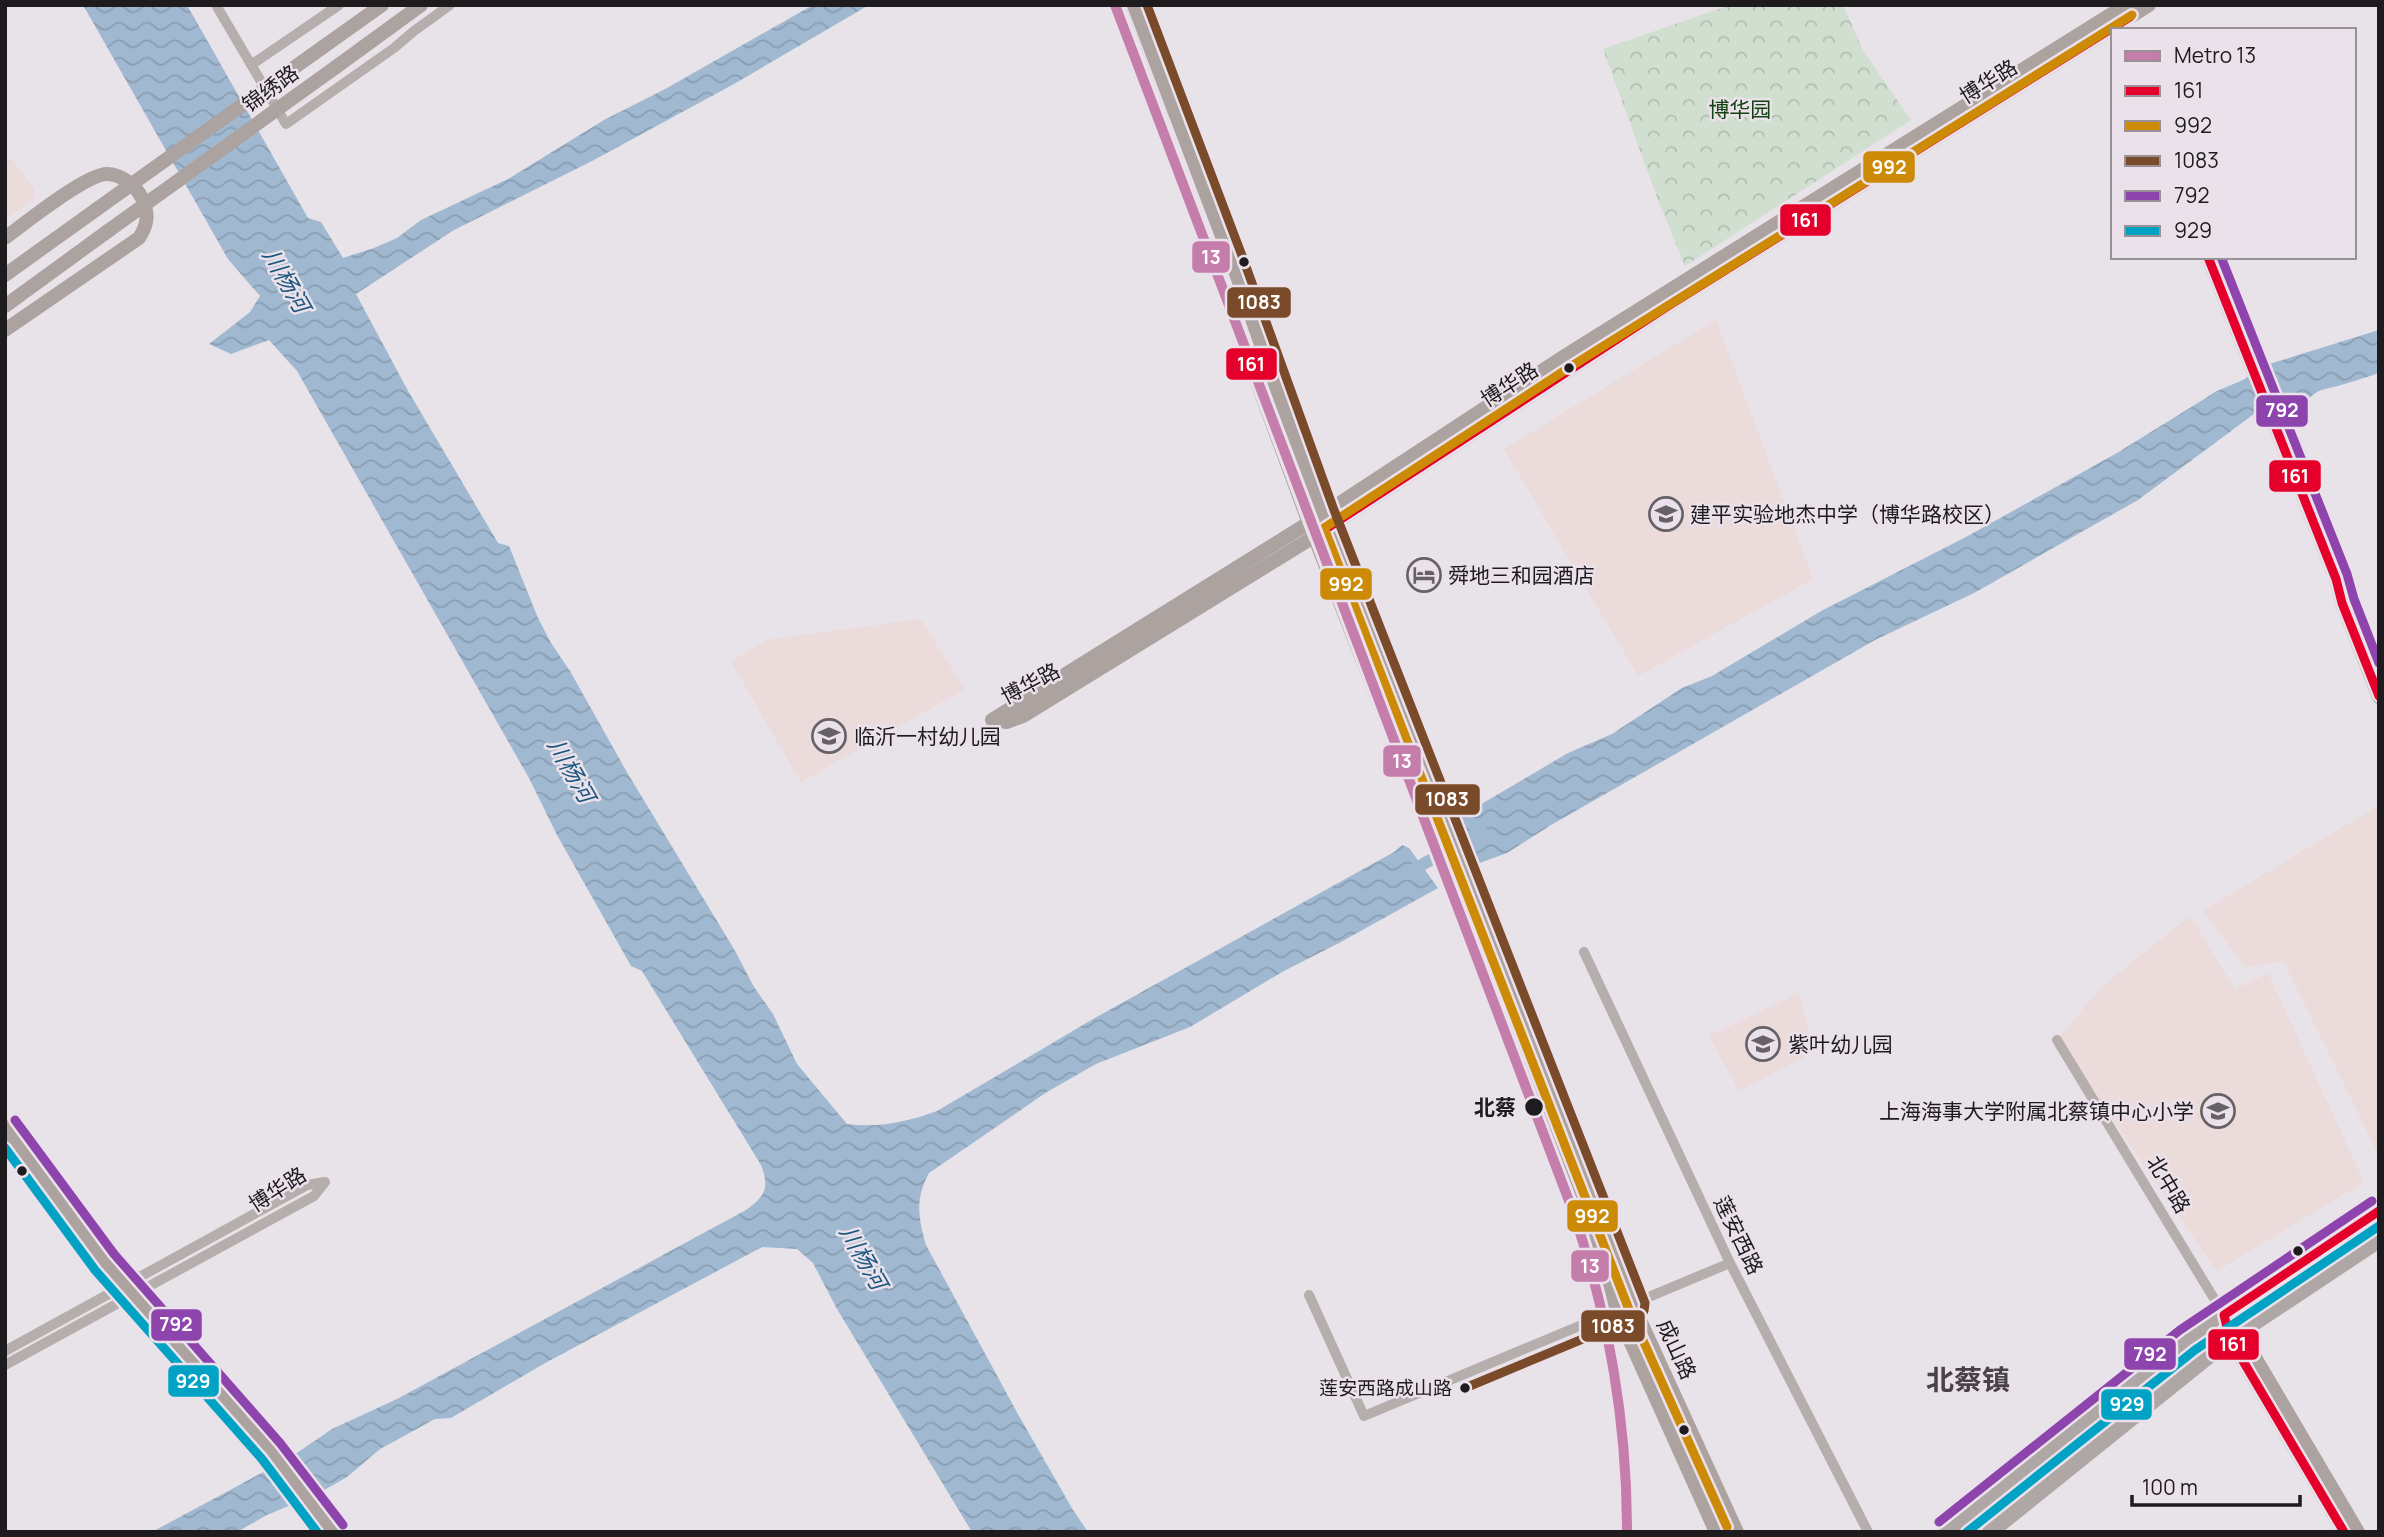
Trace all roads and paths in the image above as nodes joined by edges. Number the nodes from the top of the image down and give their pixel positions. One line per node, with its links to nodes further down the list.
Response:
1 (216, 5): 10 (street)
2 (339, 5): 10 (street)
3 (382, 5): 13 (main road, 锦绣路, bridge)
4 (421, 5): 14 (main road, 锦绣路, bridge)
5 (450, 5): 10 (street)
6 (1118, 5): 17 (main road, 成山路)
7 (1134, 5): 16 (main road, 成山路)
8 (2149, 5): 9 (main road, 博华路)
9 (2130, 14): 16 (main road, 博华路)
10 (251, 65)
11 (5, 238): 15 (main road)
12 (2209, 259): 18 (main road)
13 (5, 275)
14 (5, 306)
15 (5, 330)
16 (1326, 521): 17 (main road, 博华路); 19 (main road, 成山路)
17 (1312, 530): 17 (main road, 博华路); 19 (main road, 成山路)
18 (2379, 697)
19 (1430, 811): 20 (main road, 成山路)
20 (1461, 889): 29 (main road, 成山路); 30 (main road, 成山路)
21 (1584, 952): 26 (street, 莲安西路)
22 (2057, 1040): 31 (street, 北中路)
23 (5, 1127): 27 (main road)
24 (2379, 1212): 31 (main road)
25 (2379, 1240): 32 (main road)
26 (1730, 1263): 29 (street); 38 (street, 莲安西路)
27 (130, 1291): 27 (street, 博华路); 33 (street, 博华路); 34 (street, 博华路); 35 (main road)
28 (1309, 1295): 30 (street)
29 (1633, 1305): 30 (street); 37 (main road, 成山路)
30 (1617, 1312): 36 (main road, 成山路)
31 (2224, 1315): 32 (main road, 北中路); 39 (main road)
32 (2235, 1336): 40 (main road); 41 (main road, 北中路); 42 (main road, 北中路)
33 (5, 1351)
34 (5, 1365)
35 (333, 1532)
36 (1716, 1532)
37 (1737, 1532)
38 (1868, 1532)
39 (1947, 1532)
40 (1990, 1532)
41 (2344, 1532)
42 (2358, 1532)

